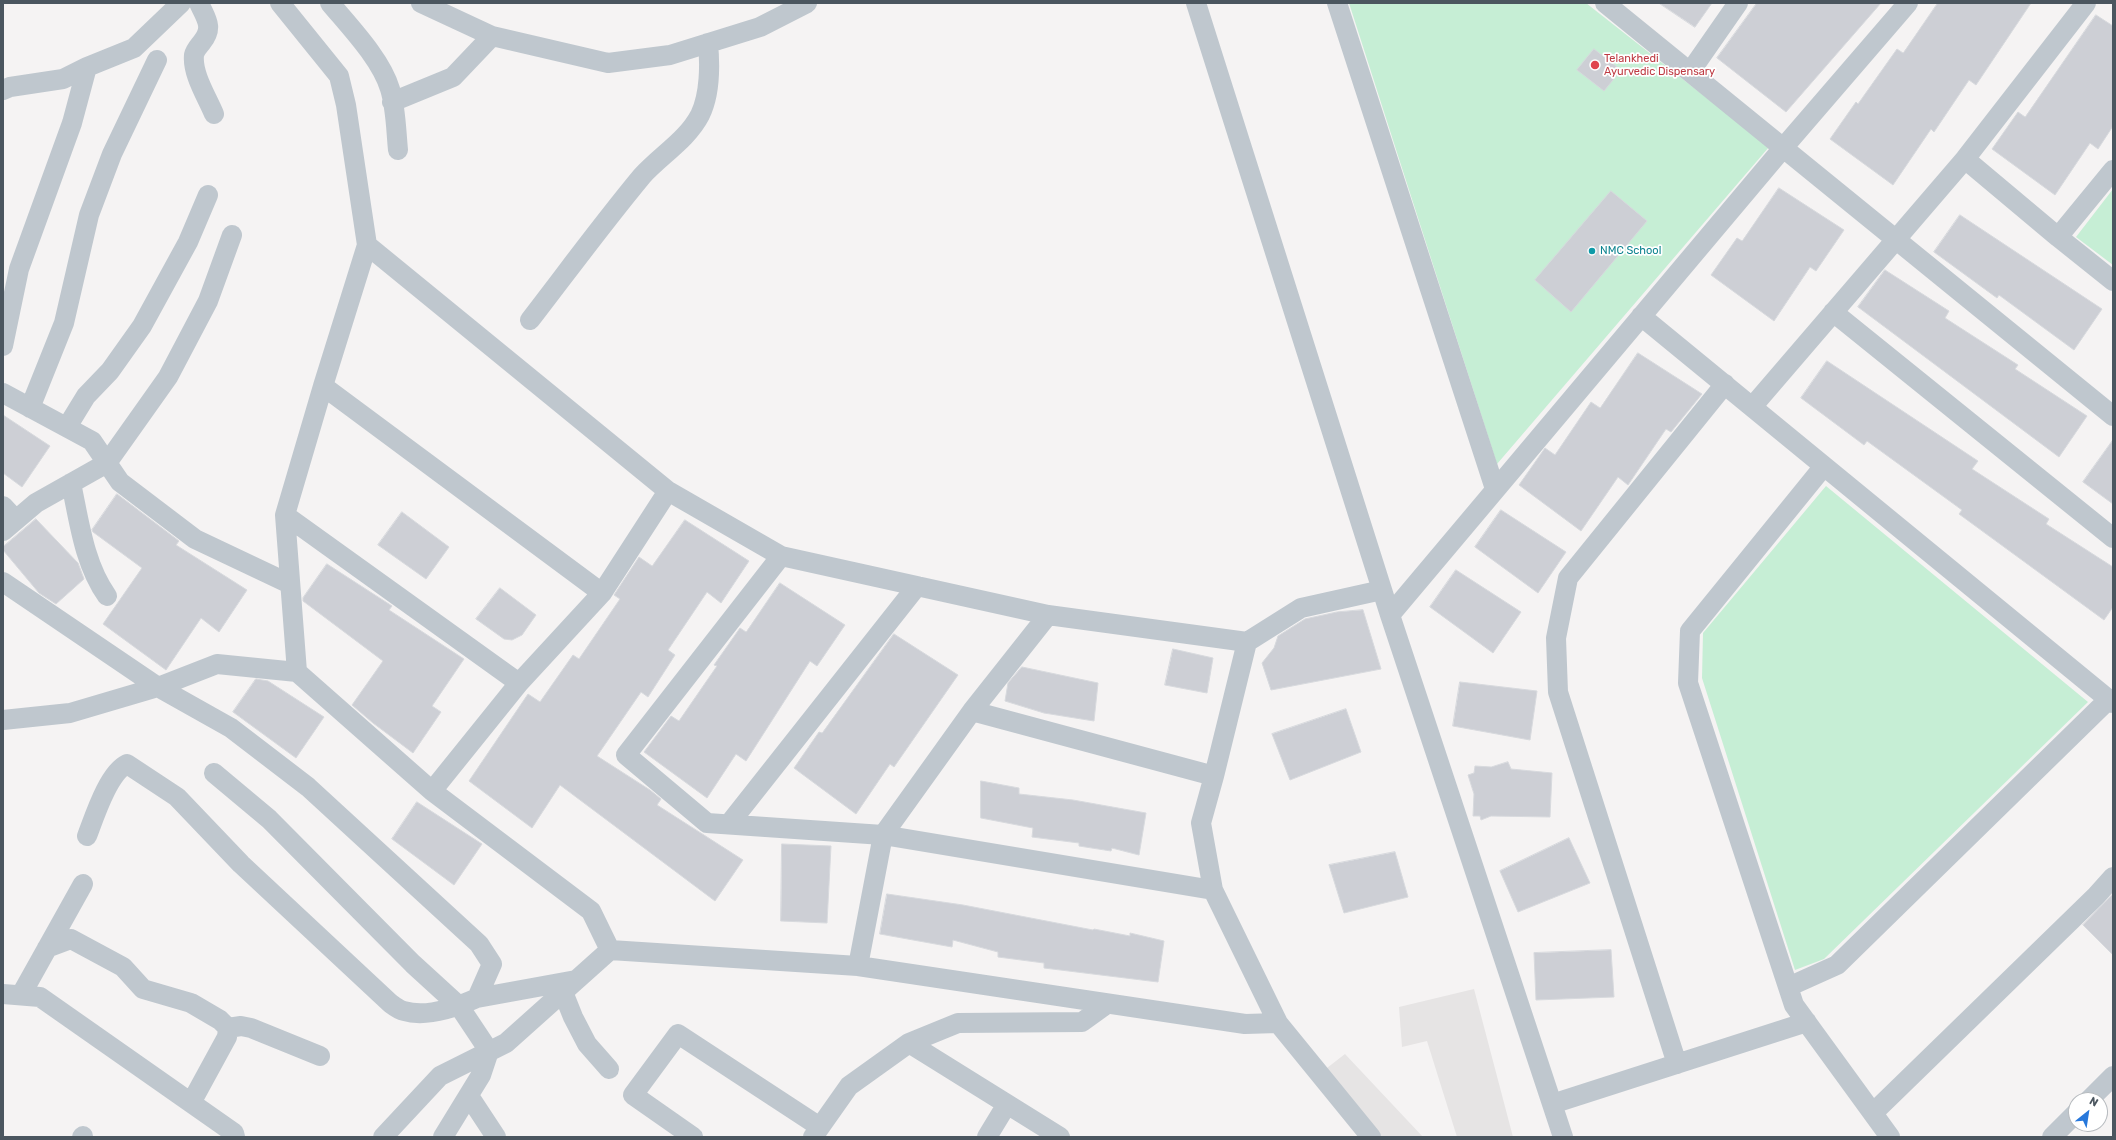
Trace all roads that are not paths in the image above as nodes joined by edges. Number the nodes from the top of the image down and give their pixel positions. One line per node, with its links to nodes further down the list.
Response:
1 (182, 3): 16 (street)
2 (199, 3): 20 (street)
3 (280, 3): 29 (street)
4 (330, 3): 19 (street)
5 (421, 3): 13 (street)
6 (807, 3): 14 (street)
7 (1196, 3): 54 (street)
8 (1337, 3): 45 (street)
9 (1605, 3): 17 (street)
10 (1738, 3): 17 (street)
11 (1908, 3): 21 (street)
12 (2086, 3): 23 (street)
13 (492, 36): 14 (street); 19 (street)
14 (708, 43): 33 (street)
15 (157, 60): 39 (street)
16 (87, 67): 18 (street); 34 (street)
17 (1690, 72): 21 (street)
18 (3, 90)
19 (392, 102): 22 (street)
20 (214, 114)
21 (1783, 148): 28 (street); 32 (street)
22 (398, 150)
23 (1965, 159): 27 (street); 28 (street)
24 (2113, 170): 27 (street)
25 (208, 195): 41 (street)
26 (232, 235): 42 (street)
27 (2058, 237): 30 (street)
28 (1895, 239): 31 (street); 40 (street)
29 (367, 245): 36 (street); 46 (street)
30 (2113, 281)
31 (1833, 312): 38 (street); 49 (street)
32 (1641, 316): 35 (street); 45 (street)
33 (530, 320)
34 (3, 346)
35 (1725, 384): 38 (street); 90 (street)
36 (323, 386): 47 (street); 55 (street)
37 (3, 393): 39 (street)
38 (1752, 407): 43 (street)
39 (30, 408): 41 (street)
40 (2113, 416)
41 (67, 427): 42 (street)
42 (107, 463): 44 (street); 52 (street)
43 (1824, 466): 63 (street); 79 (street)
44 (71, 483): 48 (street); 56 (street)
45 (1495, 489): 58 (street)
46 (668, 491): 50 (street); 55 (street)
47 (285, 515): 52 (street); 61 (street)
48 (7, 519)
49 (2113, 538)
50 (782, 556): 53 (street); 69 (street)
51 (3, 582): 62 (street)
52 (290, 584): 60 (street)
53 (917, 586): 57 (street); 69 (street)
54 (1382, 590): 58 (street); 59 (street)
55 (602, 593): 61 (street)
56 (107, 596)
57 (1048, 614): 59 (street); 64 (street)
58 (1390, 615): 97 (street)
59 (1247, 642): 67 (street)
60 (297, 672): 62 (street); 68 (street)
61 (519, 683): 68 (street)
62 (158, 687): 65 (street); 81 (street)
63 (2111, 701): 79 (street)
64 (972, 711): 67 (street); 70 (street)
65 (3, 720)
66 (214, 773): 83 (street)
67 (1214, 776): 74 (street)
68 (432, 791): 76 (street)
69 (729, 824): 70 (street)
70 (883, 835): 74 (street); 77 (street)
71 (87, 836): 83 (street)
72 (2113, 877): 98 (street)
73 (83, 884): 75 (street)
74 (1213, 890): 85 (street)
75 (47, 948): 80 (street); 86 (street)
76 (610, 950): 77 (street); 78 (street)
77 (858, 966): 82 (street)
78 (569, 986): 81 (street); 88 (street); 91 (street)
79 (1788, 987): 84 (street)
80 (12, 995): 95 (street)
81 (477, 998): 83 (street)
82 (1107, 1004): 85 (street); 87 (street)
83 (459, 1006): 88 (street)
84 (1807, 1022): 90 (street); 98 (street)
85 (1278, 1023): 108 (street)
86 (228, 1028): 89 (street); 95 (street)
87 (909, 1043): 96 (street); 100 (street)
88 (489, 1051): 94 (street); 102 (street)
89 (320, 1056)
90 (1677, 1064): 97 (street)
91 (609, 1069)
92 (2113, 1076): 93 (street)
93 (2097, 1092)
94 (469, 1096): 103 (street); 104 (street)
95 (191, 1103): 101 (street)
96 (1007, 1104): 106 (street); 107 (street)
97 (1552, 1104): 109 (street)
98 (1873, 1112): 110 (street)
99 (2068, 1121): 111 (street)
100 (816, 1132): 105 (street)
101 (235, 1137)
102 (383, 1137)
103 (443, 1137)
104 (496, 1137)
105 (693, 1137)
106 (987, 1137)
107 (1060, 1137)
108 (1371, 1137)
109 (1563, 1137)
110 (1890, 1137)
111 (2052, 1137)

